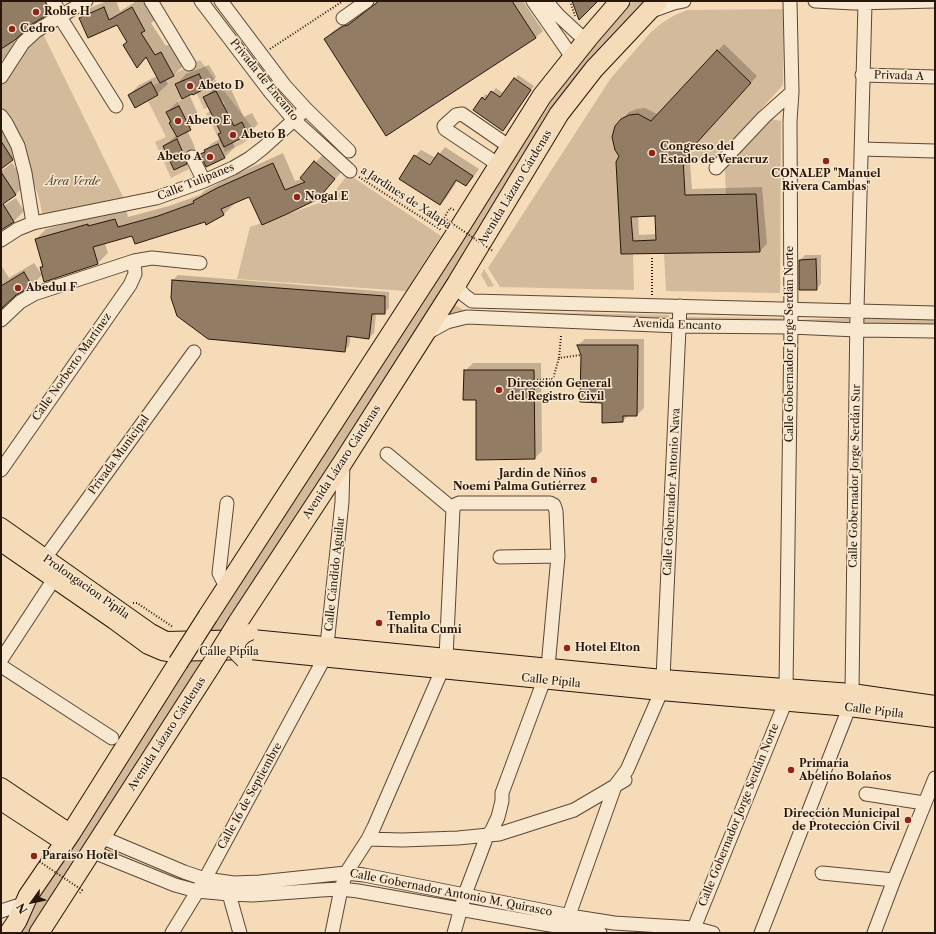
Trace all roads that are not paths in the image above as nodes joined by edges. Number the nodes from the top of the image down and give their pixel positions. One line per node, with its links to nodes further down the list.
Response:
1 (52, 1): 16 (street)
2 (86, 1): 16 (street)
3 (151, 1): 20 (street)
4 (201, 1): 29 (street, Privada de Encanto)
5 (221, 1): 26 (street, Privada de Encanto)
6 (367, 1): 17 (street)
7 (533, 1): 19 (street)
8 (546, 1): 18 (street)
9 (620, 1): 18 (highway)
10 (684, 1): 15 (street)
11 (790, 1): 24 (street, Calle Gobernador Jorge Serdán Norte)
12 (815, 1): 14 (street)
13 (935, 1): 14 (street)
14 (865, 3): 21 (street, Calle Gobernador Jorge Serdán Sur)
15 (652, 7): 44 (highway, Avenida Lázaro Cárdenas)
16 (61, 16): 22 (street); 25 (street)
17 (343, 18)
18 (586, 41): 19 (highway)
19 (572, 58): 31 (highway)
20 (189, 64)
21 (862, 75): 23 (street, Privada A); 32 (street, Calle Gobernador Jorge Serdán Sur)
22 (1, 77)
23 (935, 77)
24 (792, 92): 27 (street); 30 (street, Calle Gobernador Jorge Serdán Norte)
25 (116, 106)
26 (306, 110): 29 (street, Calle Tulipanes); 33 (street, Privada de Encanto)
27 (766, 115): 30 (street); 37 (street)
28 (1, 116): 40 (street)
29 (294, 120): 38 (street, Privada de Encanto); 39 (street, Calle Tulipanes)
30 (790, 121): 46 (street, Calle Gobernador Jorge Serdán Norte)
31 (510, 147): 36 (highway); 36 (street)
32 (862, 149): 34 (street); 47 (street, Calle Gobernador Jorge Serdán Sur)
33 (349, 150)
34 (935, 151)
35 (192, 157): 39 (street)
36 (499, 165): 69 (highway)
37 (716, 168)
38 (350, 171)
39 (204, 180): 40 (street, Calle Tulipanes)
40 (33, 223): 41 (street, Calle Tulipanes)
41 (1, 240)
42 (134, 262): 43 (street); 49 (street); 58 (street, Calle Norberto Martínez)
43 (200, 263)
44 (457, 283): 45 (street, Avenida Encanto); 54 (highway, Avenida Lázaro Cárdenas)
45 (680, 306): 46 (street, Avenida Encanto); 50 (street, Calle Gobernador Antonio Nava)
46 (790, 308): 47 (street, Avenida Encanto); 51 (street, Calle Gobernador Jorge Serdán Norte)
47 (857, 310): 48 (street, Avenida Encanto); 52 (street, Calle Gobernador Jorge Serdán Sur)
48 (935, 313)
49 (1, 320)
50 (679, 326): 51 (street, Avenida Encanto); 54 (street, Avenida Encanto); 77 (street, Calle Gobernador Antonio Nava)
51 (791, 327): 52 (street, Avenida Encanto); 78 (street, Calle Gobernador Jorge Serdán Norte)
52 (857, 330): 53 (street, Avenida Encanto); 79 (street, Calle Gobernador Jorge Serdán Sur)
53 (935, 331)
54 (424, 334): 57 (highway, Avenida Lázaro Cárdenas)
55 (194, 352): 67 (street, Privada Municipal)
56 (387, 454): 62 (street)
57 (343, 462): 59 (highway, Avenida Lázaro Cárdenas); 60 (street, Calle Cándido Aguilar)
58 (1, 470)
59 (324, 492): 60 (street, Calle Cándido Aguilar); 70 (highway, Avenida Lázaro Cárdenas)
60 (342, 502): 71 (street, Calle Cándido Aguilar)
61 (227, 503): 69 (street)
62 (453, 509): 65 (street); 74 (street)
63 (1, 526): 67 (main road, Prolongacion Pípila)
64 (1, 542): 68 (main road, Prolongacion Pípila)
65 (558, 556): 66 (street); 76 (street)
66 (500, 557)
67 (45, 558): 72 (main road, Prolongacion Pípila)
68 (54, 579): 72 (main road, Prolongacion Pípila); 73 (street)
69 (226, 587): 72 (highway, bridge)
70 (244, 627): 71 (main road); 71 (main road, bridge); 94 (highway, Avenida Lázaro Cárdenas, bridge)
71 (326, 651): 72 (main road, Calle Pípila); 74 (main road, Calle Pípila); 97 (street, Calle 16 de Septiembre)
72 (174, 652): 92 (highway)
73 (1, 660)
74 (444, 664): 76 (main road, Calle Pípila); 93 (street)
75 (1, 666): 84 (street)
76 (546, 673): 77 (main road, Calle Pípila); 91 (street)
77 (662, 685): 78 (main road, Calle Pípila); 80 (main road, Calle Pípila); 86 (street, Calle Gobernador Antonio Nava)
78 (786, 687): 79 (main road, Calle Pípila)
79 (852, 692): 81 (main road, Calle Pípila); 82 (street, Calle Gobernador Jorge Serdán Sur)
80 (785, 703): 82 (main road, Calle Pípila); 107 (street, Calle Gobernador Jorge Serdán Norte)
81 (935, 704)
82 (849, 708): 83 (main road, Calle Pípila); 119 (street, Calle Gobernador Jorge Serdán Sur)
83 (935, 719)
84 (112, 738)
85 (935, 778): 90 (street)
86 (622, 779): 91 (street); 106 (street, Calle Gobernador Antonio Nava)
87 (1, 786): 92 (main road)
88 (866, 794): 90 (street)
89 (1, 802): 92 (main road)
90 (924, 803): 98 (street)
91 (487, 836): 93 (street); 102 (street)
92 (67, 838): 103 (highway)
93 (368, 839): 95 (street)
94 (96, 844): 97 (street, Calle Gobernador Antonio M. Quirasco); 100 (street, Calle Gobernador Antonio M. Quirasco); 112 (highway, Avenida Lázaro Cárdenas)
95 (346, 873): 97 (street, Calle Gobernador Antonio M. Quirasco); 99 (street); 102 (street, Calle Gobernador Antonio M. Quirasco)
96 (822, 873): 98 (street)
97 (205, 879): 100 (street, Calle 16 de Septiembre)
98 (894, 880): 120 (street)
99 (340, 889): 101 (street, Calle Gobernador Antonio M. Quirasco); 104 (street, Calle Gobernador Antonio M. Quirasco); 115 (street)
100 (197, 891): 101 (street, Calle Gobernador Antonio M. Quirasco); 113 (street, Calle 16 de Septiembre)
101 (229, 894): 114 (street)
102 (465, 894): 104 (street); 106 (street, Calle Gobernador Antonio M. Quirasco)
103 (22, 901): 105 (street); 108 (street); 111 (highway)
104 (460, 909): 109 (street, Calle Gobernador Antonio M. Quirasco); 116 (street)
105 (1, 911)
106 (572, 916): 110 (street, Calle Gobernador Antonio M. Quirasco)
107 (694, 928): 110 (street, Calle Gobernador Antonio M. Quirasco); 118 (street, Calle Gobernador Antonio M. Quirasco)
108 (1, 929)
109 (544, 929): 117 (street, Calle Gobernador Antonio M. Quirasco)
110 (675, 930)
111 (9, 933)
112 (39, 933)
113 (172, 933)
114 (240, 933)
115 (332, 933)
116 (454, 933)
117 (600, 933)
118 (712, 933)
119 (761, 933)
120 (874, 933)

